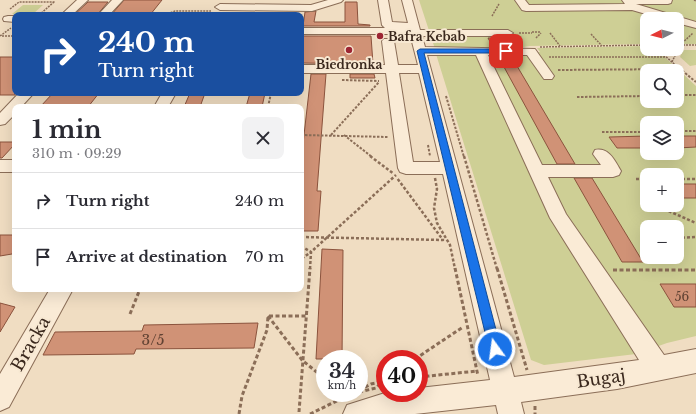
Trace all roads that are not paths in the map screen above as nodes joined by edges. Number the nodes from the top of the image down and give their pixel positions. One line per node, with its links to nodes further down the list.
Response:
1 (83, 0): 13 (street)
2 (118, 0): 14 (street)
3 (338, 0): 10 (street)
4 (383, 0): 18 (street)
5 (407, 0): 18 (street)
6 (520, 0): 11 (street)
7 (560, 0): 11 (street)
8 (668, 0): 9 (street)
9 (627, 2): 12 (street); 12 (street); 15 (street)
10 (220, 8)
11 (568, 8): 12 (street)
12 (588, 8)
13 (69, 12)
14 (106, 12)
15 (655, 12)
16 (684, 22): 17 (street)
17 (696, 25)
18 (415, 30): 19 (street); 20 (street); 22 (street)
19 (304, 31)
20 (508, 32)
21 (388, 41): 25 (street)
22 (420, 51): 23 (street); 26 (street)
23 (480, 51): 27 (street); 36 (street)
24 (304, 69): 25 (street)
25 (393, 69): 26 (street); 35 (street)
26 (425, 69): 35 (street)
27 (552, 73)
28 (24, 96): 29 (street)
29 (16, 104)
30 (12, 109): 31 (street)
31 (0, 121)
32 (601, 154): 36 (street)
33 (0, 166): 34 (street)
34 (12, 166)
35 (441, 168): 42 (street)
36 (537, 170): 39 (street)
37 (60, 292): 40 (street, Bracka)
38 (696, 361): 39 (street, Bugaj)
39 (659, 369): 42 (street, Bugaj)
40 (0, 398)
41 (356, 402): 42 (street, Bugaj)
42 (508, 403)

